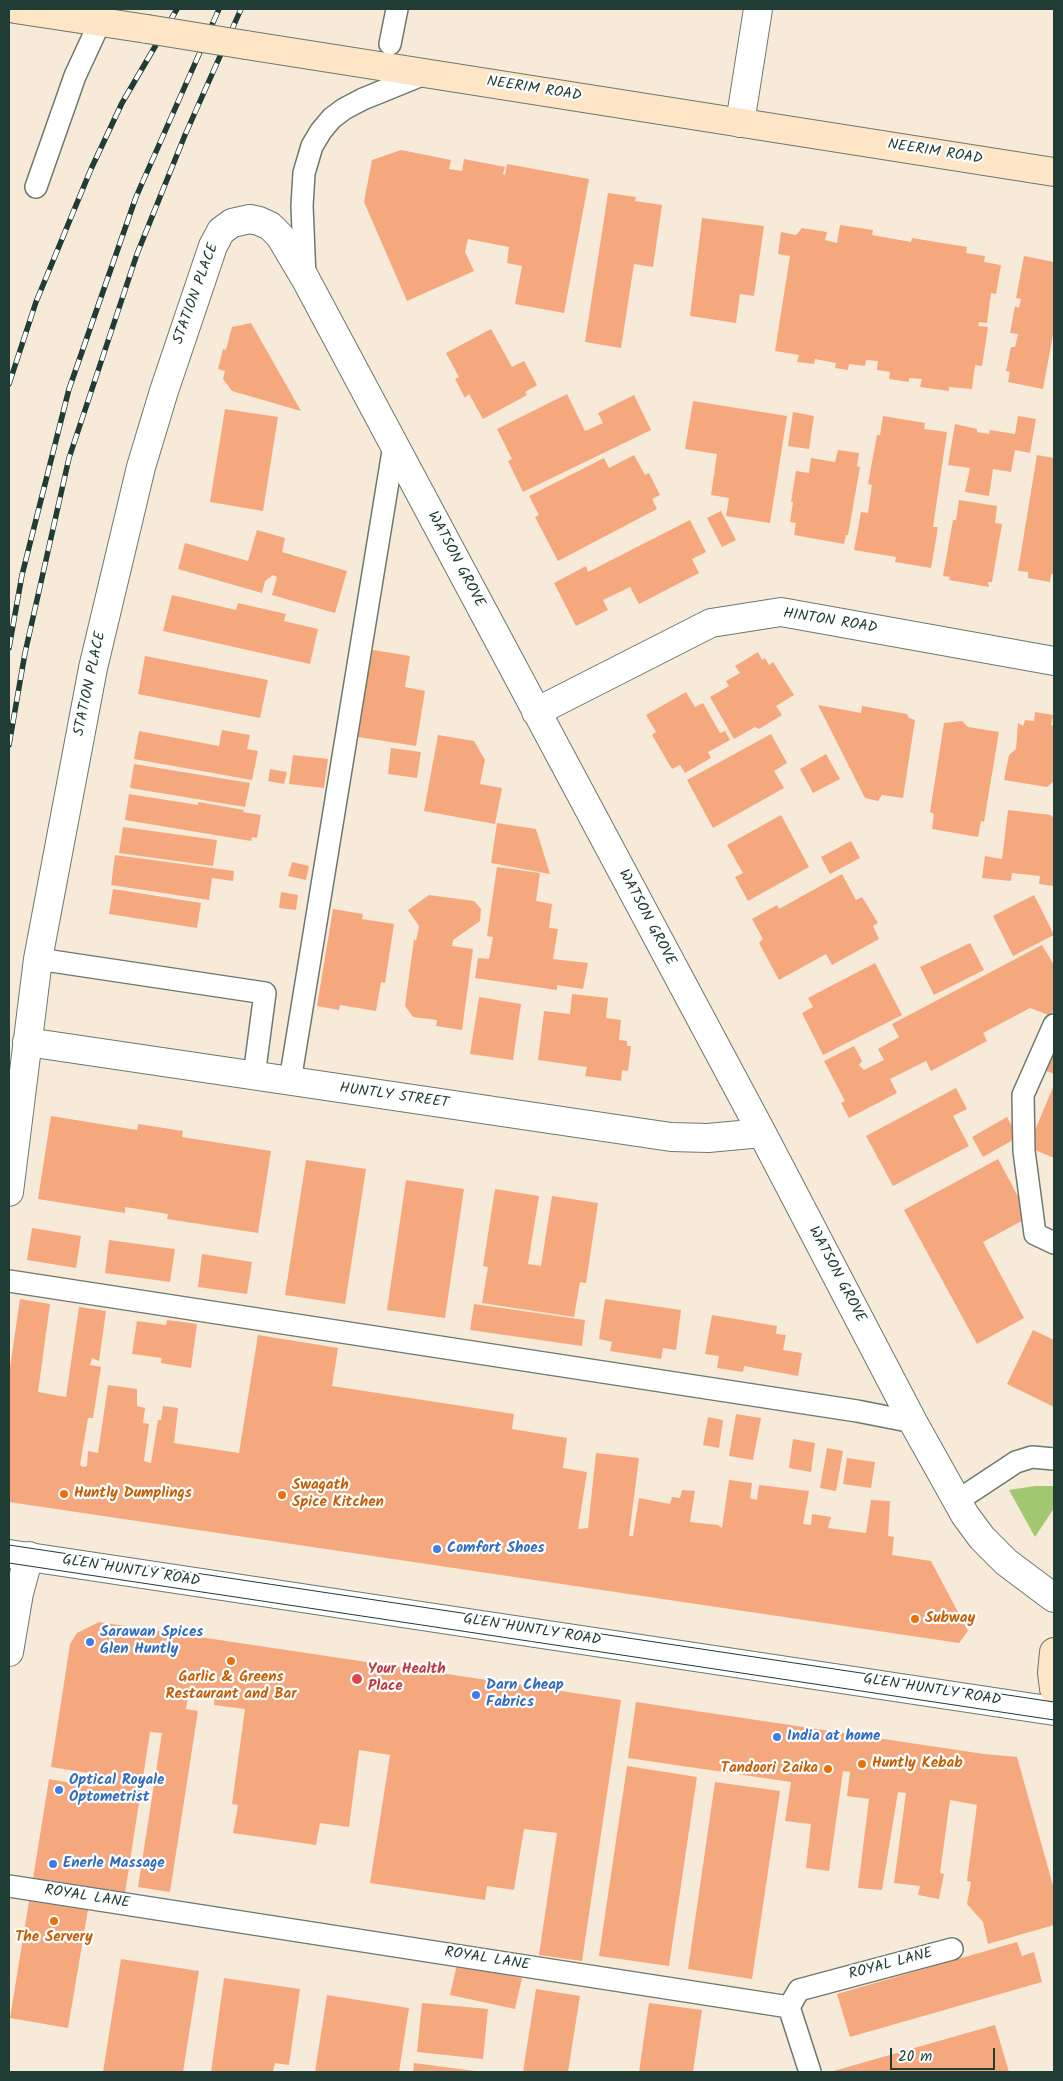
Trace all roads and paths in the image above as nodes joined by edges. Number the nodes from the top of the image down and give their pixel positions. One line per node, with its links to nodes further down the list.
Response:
1 (15, 9): 4 (main road, NEERIM ROAD)
2 (397, 9): 5 (lane)
3 (758, 9): 7 (street)
4 (103, 15): 6 (main road, NEERIM ROAD, bridge); 9 (lane)
5 (390, 44)
6 (427, 73): 7 (main road, NEERIM ROAD); 11 (lane)
7 (740, 123): 8 (main road, NEERIM ROAD)
8 (1054, 172)
9 (36, 187)
10 (259, 221): 11 (street, WATSON GROVE); 15 (street, STATION PLACE)
11 (305, 278): 12 (street, WATSON GROVE)
12 (394, 445): 14 (street, WATSON GROVE); 19 (lane)
13 (1054, 660): 14 (street, HINTON ROAD)
14 (536, 712): 20 (street, WATSON GROVE)
15 (38, 958): 17 (street, STATION PLACE); 18 (lane)
16 (1054, 1025): 22 (lane)
17 (27, 1042): 18 (street, HUNTLY STREET); 21 (street, STATION PLACE)
18 (254, 1076): 19 (street, HUNTLY STREET)
19 (290, 1081): 20 (street, HUNTLY STREET)
20 (762, 1133): 24 (street, WATSON GROVE)
21 (9, 1192)
22 (1054, 1243)
23 (9, 1281): 24 (lane)
24 (913, 1422): 26 (street, WATSON GROVE)
25 (1054, 1459): 26 (lane)
26 (957, 1501): 28 (street, WATSON GROVE)
27 (19, 1555): 29 (street); 32 (street, GLEN HUNTLY ROAD)
28 (1054, 1598)
29 (9, 1652)
30 (1054, 1652): 31 (main road)
31 (1054, 1689)
32 (1054, 1711)
33 (9, 1886): 35 (lane, ROYAL LANE)
34 (952, 1949): 35 (lane, ROYAL LANE)
35 (789, 2007): 36 (lane)
36 (810, 2072)

